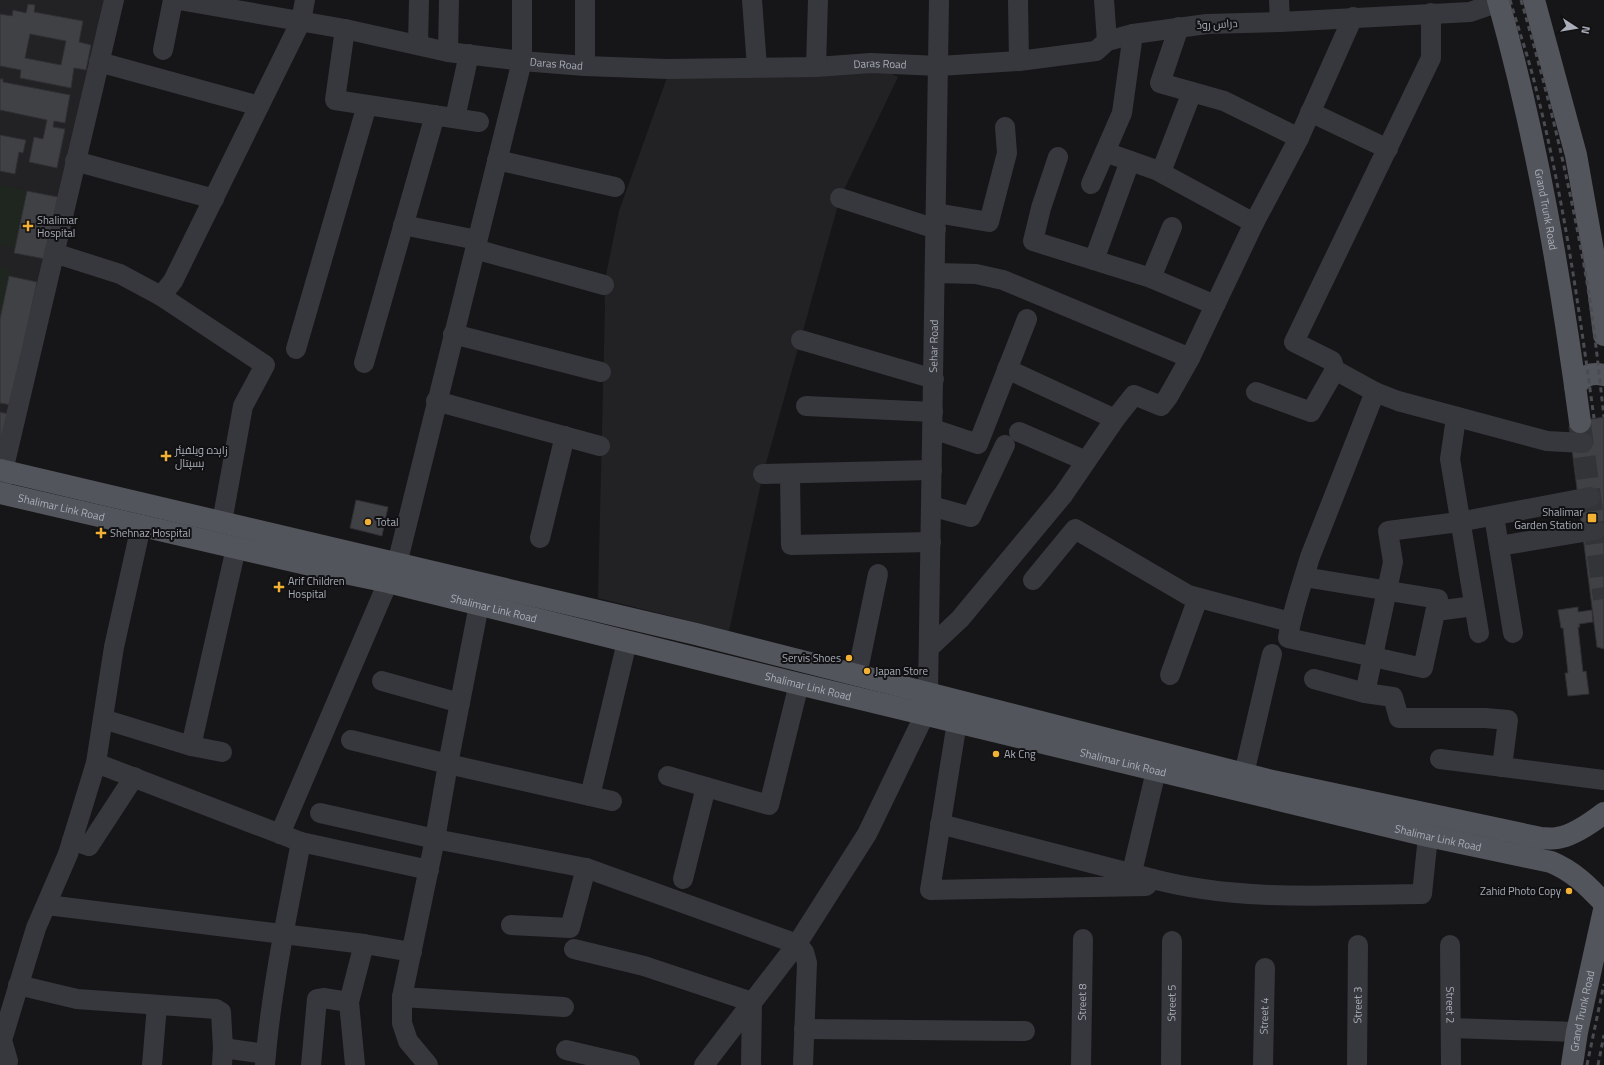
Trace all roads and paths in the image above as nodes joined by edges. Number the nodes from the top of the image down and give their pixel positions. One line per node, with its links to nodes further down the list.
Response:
1 (114, 0): 32 (street)
2 (173, 0): 27 (street)
3 (179, 0): 17 (street, Daras Road)
4 (305, 0): 20 (street)
5 (419, 0): 26 (street)
6 (449, 0): 28 (street)
7 (522, 0): 30 (street)
8 (585, 0): 33 (street)
9 (752, 0): 35 (street)
10 (818, 0): 36 (street)
11 (939, 0): 34 (street, Sehar Road)
12 (1018, 0): 31 (street)
13 (1104, 0): 25 (street)
14 (1279, 0): 21 (street)
15 (1534, 0): 69 (main road)
16 (1499, 1): 18 (street, دراس روڈ); 71 (main road, Grand Trunk Road)
17 (236, 5): 20 (street, Daras Road)
18 (1431, 13): 19 (street, دراس روڈ); 46 (street)
19 (1353, 17): 21 (street, دراس روڈ); 40 (street)
20 (301, 21): 23 (street, Daras Road); 39 (street)
21 (1280, 22): 22 (street, دراس روڈ)
22 (1180, 27): 24 (street, دراس روڈ); 37 (street)
23 (345, 29): 26 (street, Daras Road); 38 (street)
24 (1133, 34): 25 (street, دراس روڈ); 47 (street)
25 (1106, 42): 31 (street, دراس روڈ)
26 (418, 45): 28 (street, Daras Road)
27 (163, 50)
28 (448, 52): 29 (street, Daras Road)
29 (469, 54): 30 (street, Daras Road); 42 (street)
30 (522, 61): 33 (street, Daras Road); 49 (street)
31 (1019, 61): 34 (street, دراس روڈ)
32 (98, 62): 39 (street); 51 (street)
33 (585, 66): 35 (street, Daras Road)
34 (939, 66): 36 (street, Daras Road); 57 (street, Sehar Road)
35 (757, 67): 36 (street, Daras Road)
36 (816, 67)
37 (1192, 92): 45 (street); 52 (street)
38 (367, 105): 41 (street); 75 (street)
39 (259, 106): 56 (street)
40 (1310, 112): 45 (street); 46 (street)
41 (435, 115): 42 (street); 59 (street)
42 (455, 118): 43 (street)
43 (479, 122)
44 (1006, 127): 57 (street)
45 (1299, 138): 58 (street)
46 (1388, 149): 79 (street)
47 (1105, 152): 50 (street); 53 (street)
48 (1058, 157): 63 (street)
49 (497, 160): 54 (street); 61 (street)
50 (1130, 160): 52 (street); 63 (street)
51 (75, 161): 56 (street); 62 (street)
52 (1161, 172): 58 (street)
53 (1091, 184)
54 (615, 187)
55 (840, 198): 57 (street)
56 (214, 199): 67 (street)
57 (936, 221): 64 (street, Sehar Road)
58 (1254, 223): 68 (street)
59 (403, 225): 61 (street); 77 (street)
60 (1172, 227): 65 (street)
61 (476, 245): 66 (street); 72 (street)
62 (54, 253): 67 (street); 96 (street)
63 (1094, 260): 65 (street)
64 (936, 273): 76 (street); 82 (street, Sehar Road)
65 (1151, 278): 68 (street)
66 (604, 285)
67 (162, 296): 103 (street)
68 (1214, 305): 76 (street)
69 (1601, 312): 71 (main road); 73 (main road)
70 (1027, 319): 78 (street)
71 (1567, 324): 83 (main road, Grand Trunk Road)
72 (453, 334): 80 (street); 86 (street)
73 (1604, 334)
74 (801, 340): 82 (street)
75 (296, 349)
76 (1190, 358): 89 (street)
77 (364, 363)
78 (1007, 369): 89 (street); 90 (street)
79 (1335, 370): 84 (street); 85 (street)
80 (600, 372)
81 (1604, 375): 83 (main road)
82 (934, 379): 90 (street, Sehar Road)
83 (1575, 386): 91 (main road, Grand Trunk Road)
84 (1256, 392)
85 (1375, 392): 88 (street); 113 (street)
86 (436, 401): 92 (street); 111 (street)
87 (806, 406): 90 (street)
88 (1456, 418): 91 (street); 104 (street)
89 (1115, 419): 94 (street)
90 (933, 420): 95 (street, Sehar Road)
91 (1581, 432)
92 (565, 436): 93 (street); 107 (street)
93 (600, 446)
94 (1086, 461): 101 (street); 125 (street)
95 (932, 470): 98 (street); 101 (street, Sehar Road)
96 (2, 471): 99 (street); 103 (main road, Shalimar Link Road)
97 (763, 474): 98 (street)
98 (790, 474): 108 (street)
99 (0, 495): 105 (main road, Shalimar Link Road)
100 (1590, 497): 102 (street)
101 (931, 506): 108 (street, Sehar Road)
102 (1494, 516): 104 (street); 109 (street)
103 (222, 522): 111 (main road, Shalimar Link Road)
104 (1459, 522): 115 (street); 118 (street)
105 (141, 526): 110 (main road, Shalimar Link Road); 137 (street)
106 (1595, 530): 109 (street)
107 (540, 538)
108 (931, 542): 125 (street, Sehar Road)
109 (1499, 546): 123 (street)
110 (236, 548): 111 (main road, Shalimar Link Road); 140 (street)
111 (392, 573): 117 (main road, Shalimar Link Road); 122 (main road, Shalimar Link Road); 158 (street)
112 (878, 574): 129 (street)
113 (1304, 577): 115 (street); 120 (street)
114 (1033, 580): 116 (street)
115 (1387, 590): 119 (street); 127 (street)
116 (1198, 598): 120 (street); 130 (street)
117 (479, 605): 124 (main road, Shalimar Link Road); 135 (street)
118 (1474, 606): 119 (street); 121 (street)
119 (1436, 611): 127 (street)
120 (1290, 622): 127 (street)
121 (1479, 633)
122 (696, 634): 128 (main road); 129 (main road, Shalimar Link Road)
123 (1513, 634)
124 (627, 642): 128 (main road, Shalimar Link Road); 153 (street)
125 (929, 648): 136 (street, Sehar Road)
126 (1272, 654): 148 (street)
127 (1372, 656): 134 (street)
128 (690, 658): 133 (main road, Shalimar Link Road)
129 (857, 675): 136 (main road, Shalimar Link Road)
130 (1170, 675)
131 (1314, 679): 134 (street)
132 (382, 681): 135 (street)
133 (799, 684): 136 (main road, Shalimar Link Road); 152 (street)
134 (1365, 692): 145 (street)
135 (460, 703): 144 (street)
136 (927, 704): 138 (main road, Shalimar Link Road); 146 (main road, Shalimar Link Road); 176 (street)
137 (103, 720): 140 (street); 143 (street)
138 (957, 722): 147 (main road, Shalimar Link Road); 157 (street)
139 (351, 740): 144 (street)
140 (191, 746): 141 (street)
141 (222, 752)
142 (1440, 759): 145 (street)
143 (96, 763): 150 (street); 161 (street)
144 (448, 764): 153 (street); 160 (street)
145 (1502, 767): 151 (street)
146 (1195, 770): 147 (main road, Shalimar Link Road); 148 (main road, Shalimar Link Road); 159 (main road, Shalimar Link Road)
147 (1156, 771): 165 (street)
148 (1244, 774): 156 (main road, Shalimar Link Road)
149 (668, 776): 152 (street)
150 (134, 778): 158 (street); 161 (street)
151 (1604, 780)
152 (706, 787): 166 (street)
153 (590, 796): 154 (street)
154 (612, 801)
155 (320, 813): 160 (street)
156 (1604, 813)
157 (940, 824): 165 (street); 167 (street)
158 (280, 834): 162 (street)
159 (1428, 836): 167 (street); 168 (main road, Shalimar Link Road)
160 (435, 838): 163 (street); 164 (street)
161 (72, 840): 169 (street)
162 (301, 842): 164 (street); 172 (street)
163 (586, 868): 171 (street); 176 (street)
164 (429, 870): 180 (street)
165 (1132, 872): 167 (street)
166 (684, 878)
167 (1153, 879)
168 (1604, 903)
169 (47, 905): 172 (street); 182 (street)
170 (1604, 910): 191 (main road, Grand Trunk Road)
171 (511, 925)
172 (283, 934): 175 (street); 194 (street)
173 (1083, 939): 204 (street, Street 8)
174 (1172, 941): 205 (street, Street 5)
175 (364, 944): 180 (street); 184 (street)
176 (797, 944): 185 (street); 189 (street)
177 (1358, 945): 207 (street, Street 3)
178 (1450, 945): 188 (street, Street 2)
179 (574, 949): 185 (street)
180 (412, 952): 183 (street)
181 (1265, 968): 206 (street, Street 4)
182 (18, 985): 186 (street); 195 (street)
183 (402, 996): 187 (street); 199 (street)
184 (349, 1002): 197 (street); 198 (street)
185 (752, 1002): 201 (street); 202 (street)
186 (157, 1005): 193 (street); 196 (street)
187 (564, 1007)
188 (1451, 1028): 191 (street); 208 (street, Street 2)
189 (804, 1029): 190 (street); 203 (street)
190 (1025, 1030)
191 (1577, 1032): 209 (main road, Grand Trunk Road)
192 (566, 1050): 200 (street)
193 (222, 1057): 194 (street)
194 (266, 1059)
195 (7, 1065)
196 (152, 1065)
197 (311, 1065)
198 (355, 1065)
199 (428, 1065)
200 (630, 1065)
201 (704, 1065)
202 (751, 1065)
203 (803, 1065)
204 (1080, 1065)
205 (1171, 1065)
206 (1263, 1065)
207 (1357, 1065)
208 (1451, 1065)
209 (1572, 1065)

